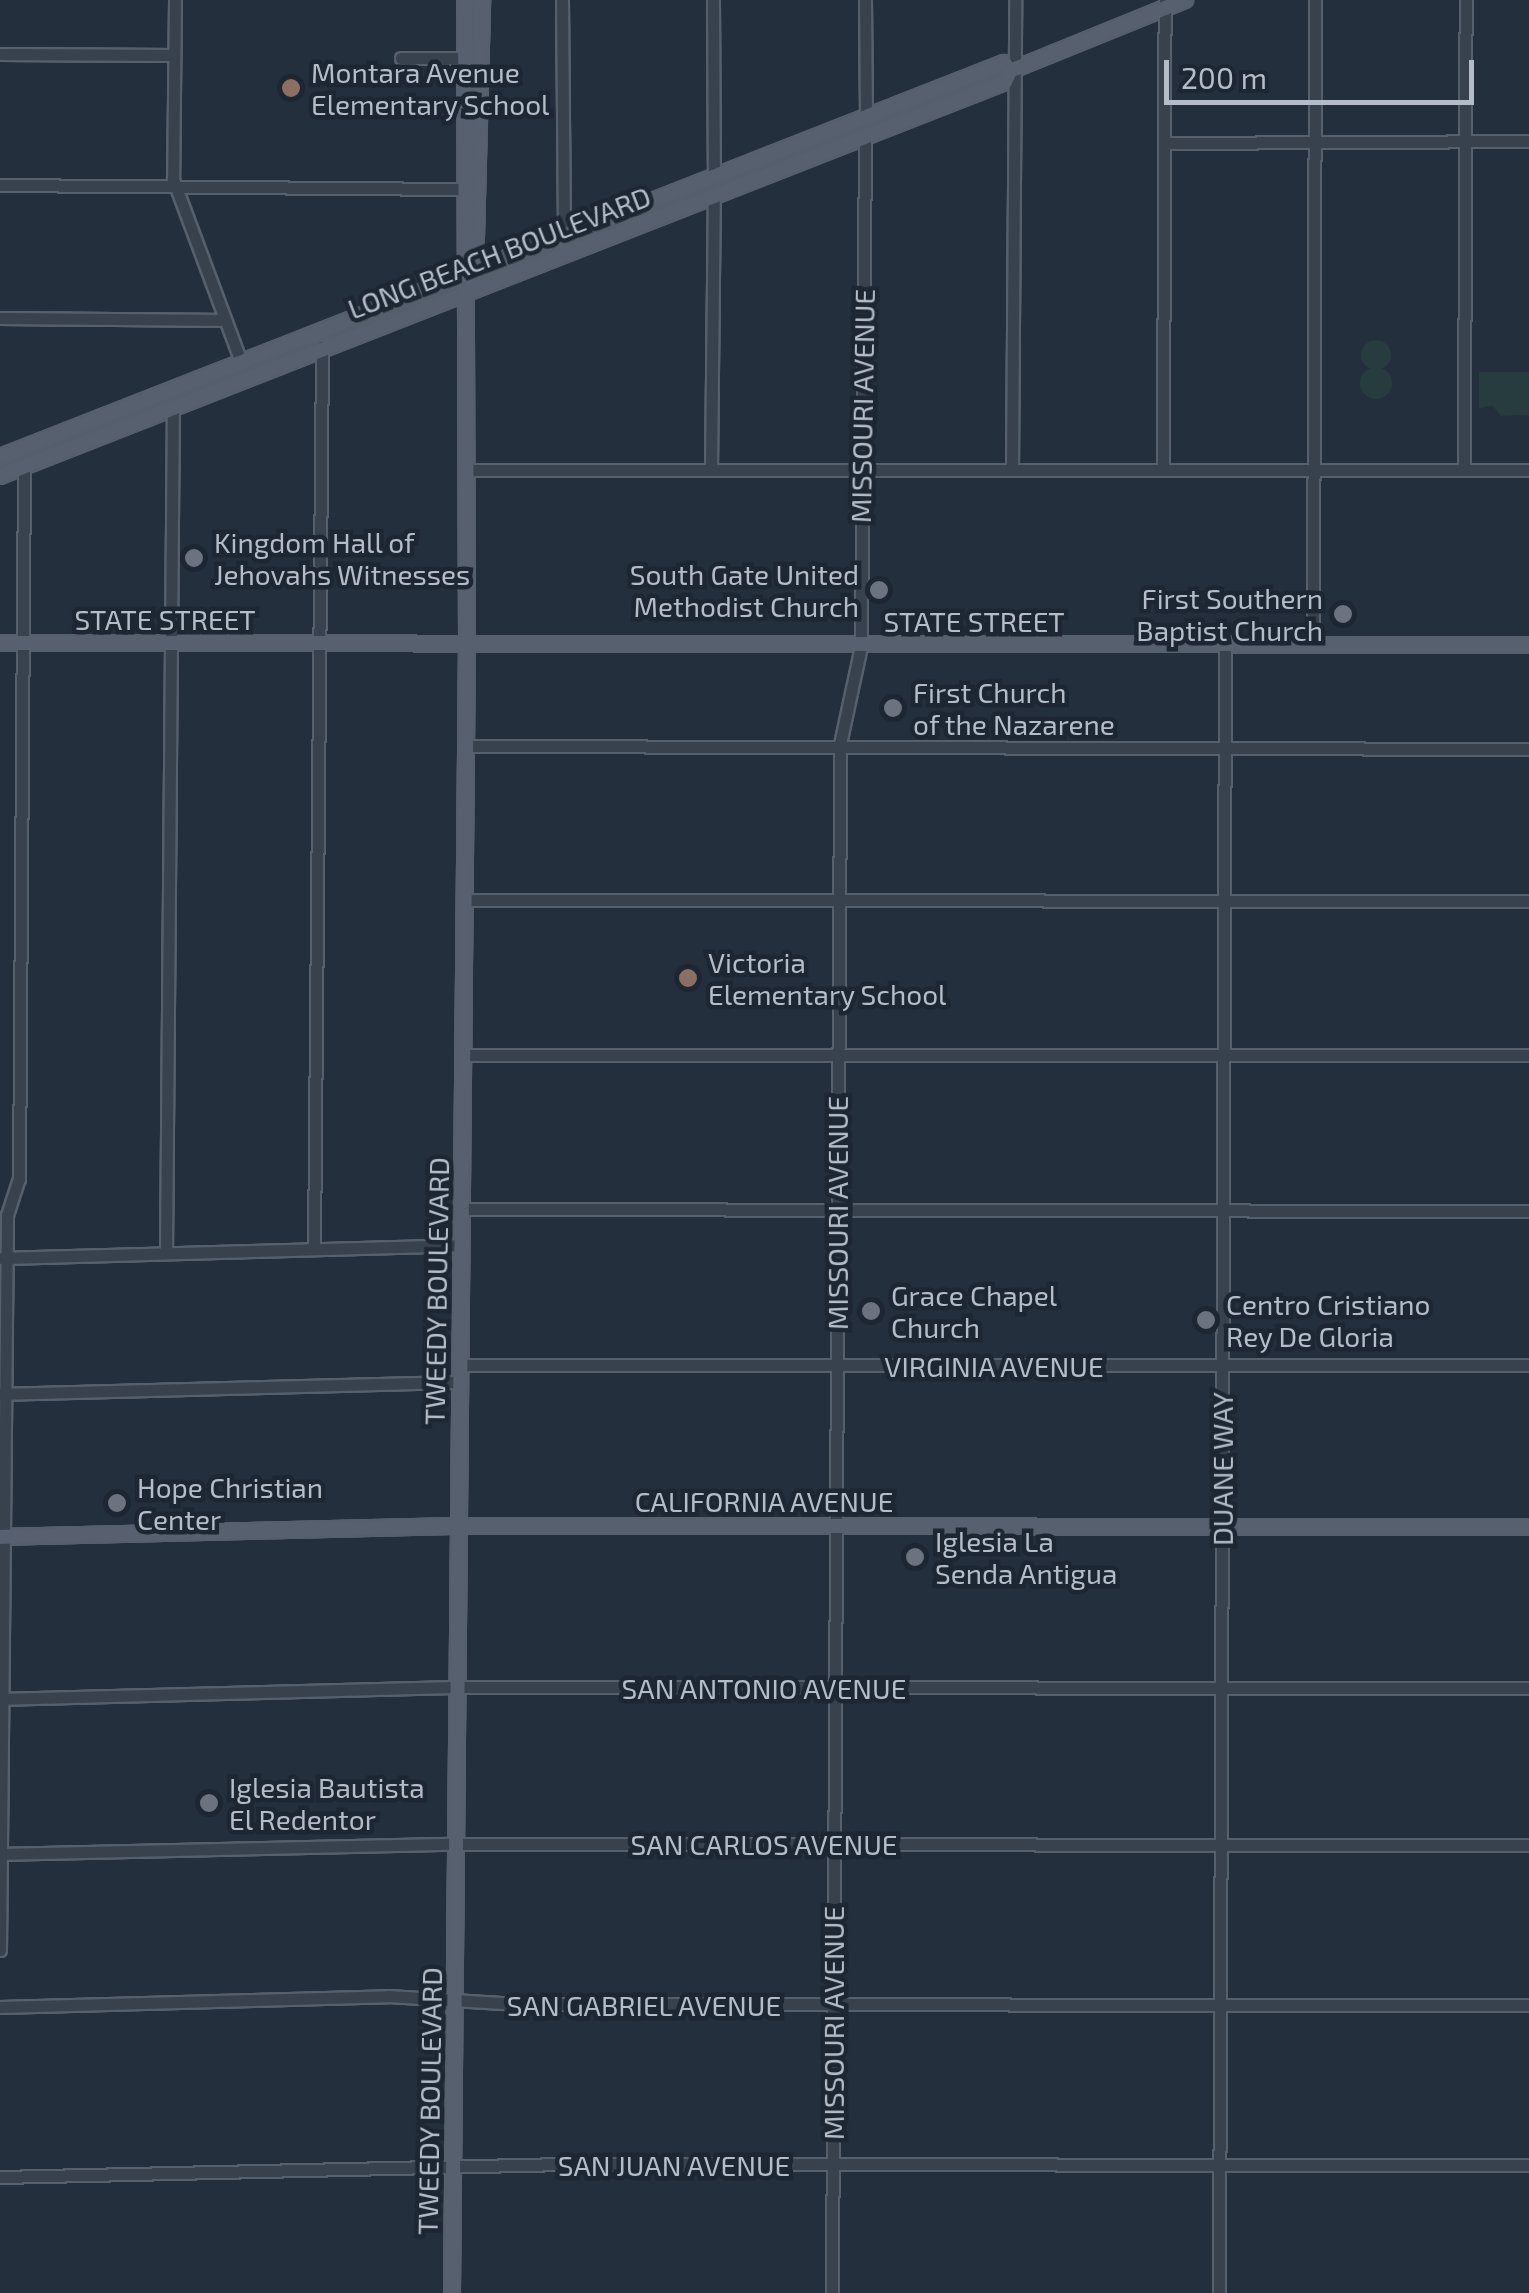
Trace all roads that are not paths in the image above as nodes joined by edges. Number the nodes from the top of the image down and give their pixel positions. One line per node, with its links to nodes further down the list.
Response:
1 (175, 0): 13 (street)
2 (465, 0): 15 (main road, TWEEDY BOULEVARD)
3 (482, 0): 29 (main road, TWEEDY BOULEVARD)
4 (562, 0): 28 (street)
5 (713, 0): 23 (street)
6 (865, 0): 17 (street)
7 (1014, 0): 16 (street)
8 (1185, 0): 11 (main road, LONG BEACH BOULEVARD)
9 (1315, 0): 20 (street)
10 (1466, 0): 21 (street)
11 (1165, 4): 16 (main road, LONG BEACH BOULEVARD); 22 (street)
12 (0, 54): 13 (street)
13 (174, 56): 25 (street)
14 (400, 58): 15 (street)
15 (464, 58): 26 (main road, TWEEDY BOULEVARD)
16 (1013, 69): 17 (main road, LONG BEACH BOULEVARD); 18 (main road, LONG BEACH BOULEVARD); 43 (street)
17 (866, 117): 23 (main road, LONG BEACH BOULEVARD)
18 (865, 136): 27 (main road, LONG BEACH BOULEVARD); 42 (street, MISSOURI AVENUE)
19 (1529, 140): 21 (street)
20 (1314, 142): 21 (street); 22 (street); 44 (street)
21 (1466, 142): 45 (street)
22 (1164, 143): 39 (street)
23 (714, 176): 28 (main road, LONG BEACH BOULEVARD)
24 (0, 186): 25 (street)
25 (175, 187): 26 (street); 32 (street)
26 (462, 189): 29 (main road, TWEEDY BOULEVARD)
27 (714, 195): 30 (main road, LONG BEACH BOULEVARD); 41 (street)
28 (564, 234): 29 (main road, LONG BEACH BOULEVARD)
29 (470, 271): 30 (main road, TWEEDY BOULEVARD); 34 (main road, LONG BEACH BOULEVARD)
30 (468, 290): 33 (main road, LONG BEACH BOULEVARD); 40 (main road, TWEEDY BOULEVARD)
31 (0, 318): 32 (street)
32 (225, 320): 34 (street)
33 (322, 347): 36 (main road, LONG BEACH BOULEVARD); 51 (street)
34 (241, 362): 35 (main road, LONG BEACH BOULEVARD)
35 (218, 372): 36 (main road); 37 (main road, LONG BEACH BOULEVARD)
36 (173, 407): 38 (main road, LONG BEACH BOULEVARD); 50 (street)
37 (0, 457)
38 (24, 466): 47 (main road, LONG BEACH BOULEVARD); 49 (street)
39 (1163, 469): 43 (street); 44 (street)
40 (468, 470): 41 (street); 54 (main road, TWEEDY BOULEVARD)
41 (711, 470): 42 (street)
42 (860, 470): 43 (street); 55 (street, MISSOURI AVENUE)
43 (1012, 470)
44 (1314, 470): 45 (street); 52 (street)
45 (1464, 470): 46 (street)
46 (1529, 470)
47 (0, 476)
48 (0, 642): 49 (main road, STATE STREET)
49 (23, 643): 50 (main road, STATE STREET); 76 (street)
50 (171, 644): 51 (main road, STATE STREET); 75 (street)
51 (319, 645): 54 (main road, STATE STREET); 74 (street)
52 (1313, 645): 53 (main road, STATE STREET); 56 (main road, STATE STREET)
53 (1529, 645)
54 (467, 646): 55 (main road, STATE STREET); 58 (main road, TWEEDY BOULEVARD)
55 (861, 646): 56 (main road, STATE STREET); 57 (street, MISSOURI AVENUE)
56 (1225, 646): 60 (street, DUANE WAY)
57 (840, 744): 58 (street); 60 (street); 61 (street, MISSOURI AVENUE)
58 (466, 746): 62 (main road, TWEEDY BOULEVARD)
59 (1529, 749): 60 (street)
60 (1224, 750): 63 (street, DUANE WAY)
61 (839, 899): 62 (street); 63 (street); 65 (street, MISSOURI AVENUE)
62 (465, 900): 66 (main road, TWEEDY BOULEVARD)
63 (1224, 900): 64 (street); 68 (street, DUANE WAY)
64 (1529, 901)
65 (838, 1054): 66 (street); 68 (street); 71 (street, MISSOURI AVENUE)
66 (463, 1055): 69 (main road, TWEEDY BOULEVARD)
67 (1529, 1055): 68 (street)
68 (1224, 1058): 70 (street, DUANE WAY)
69 (463, 1209): 71 (street); 73 (main road, TWEEDY BOULEVARD)
70 (1223, 1210): 71 (street); 72 (street); 80 (street, DUANE WAY)
71 (837, 1212): 79 (street, MISSOURI AVENUE)
72 (1529, 1212)
73 (462, 1245): 74 (street); 77 (main road, TWEEDY BOULEVARD)
74 (314, 1249): 75 (street)
75 (166, 1253): 76 (street)
76 (3, 1258): 82 (street)
77 (460, 1365): 79 (street, VIRGINIA AVENUE); 81 (main road, TWEEDY BOULEVARD)
78 (1529, 1365): 80 (street, VIRGINIA AVENUE)
79 (836, 1366): 80 (street, VIRGINIA AVENUE); 84 (street, MISSOURI AVENUE)
80 (1222, 1366): 85 (street, DUANE WAY)
81 (459, 1382): 82 (street); 83 (main road, TWEEDY BOULEVARD)
82 (3, 1394): 87 (street)
83 (458, 1526): 84 (main road, CALIFORNIA AVENUE); 87 (main road, CALIFORNIA AVENUE); 88 (main road, TWEEDY BOULEVARD)
84 (836, 1526): 85 (main road, CALIFORNIA AVENUE); 89 (street, MISSOURI AVENUE)
85 (1222, 1526): 86 (main road, CALIFORNIA AVENUE); 91 (street, DUANE WAY)
86 (1529, 1526)
87 (2, 1537): 92 (street)
88 (458, 1686): 89 (street, SAN ANTONIO AVENUE); 92 (street, SAN ANTONIO AVENUE); 93 (main road, TWEEDY BOULEVARD)
89 (833, 1686): 91 (street, SAN ANTONIO AVENUE); 94 (street, MISSOURI AVENUE)
90 (1529, 1688): 91 (street, SAN ANTONIO AVENUE)
91 (1221, 1690): 96 (street, DUANE WAY)
92 (1, 1699): 97 (street)
93 (457, 1844): 94 (street, SAN CARLOS AVENUE); 97 (street, SAN CARLOS AVENUE); 99 (main road, TWEEDY BOULEVARD)
94 (834, 1844): 96 (street, SAN CARLOS AVENUE); 101 (street, MISSOURI AVENUE)
95 (1529, 1844): 96 (street, SAN CARLOS AVENUE)
96 (1220, 1845): 102 (street, DUANE WAY)
97 (0, 1854): 98 (street)
98 (0, 1950)
99 (455, 2001): 101 (street, SAN GABRIEL AVENUE); 103 (street, SAN GABRIEL AVENUE); 107 (main road, TWEEDY BOULEVARD)
100 (1529, 2005): 102 (street, SAN GABRIEL AVENUE)
101 (833, 2006): 102 (street, SAN GABRIEL AVENUE); 104 (street, MISSOURI AVENUE)
102 (1220, 2006): 105 (street, DUANE WAY)
103 (0, 2007)
104 (832, 2165): 105 (street, SAN JUAN AVENUE); 107 (street, SAN JUAN AVENUE); 110 (street, MISSOURI AVENUE)
105 (1219, 2165): 106 (street, SAN JUAN AVENUE); 111 (street, DUANE WAY)
106 (1529, 2165)
107 (453, 2166): 108 (street, SAN JUAN AVENUE); 109 (main road, TWEEDY BOULEVARD)
108 (0, 2177)
109 (452, 2293)
110 (832, 2293)
111 (1218, 2293)

